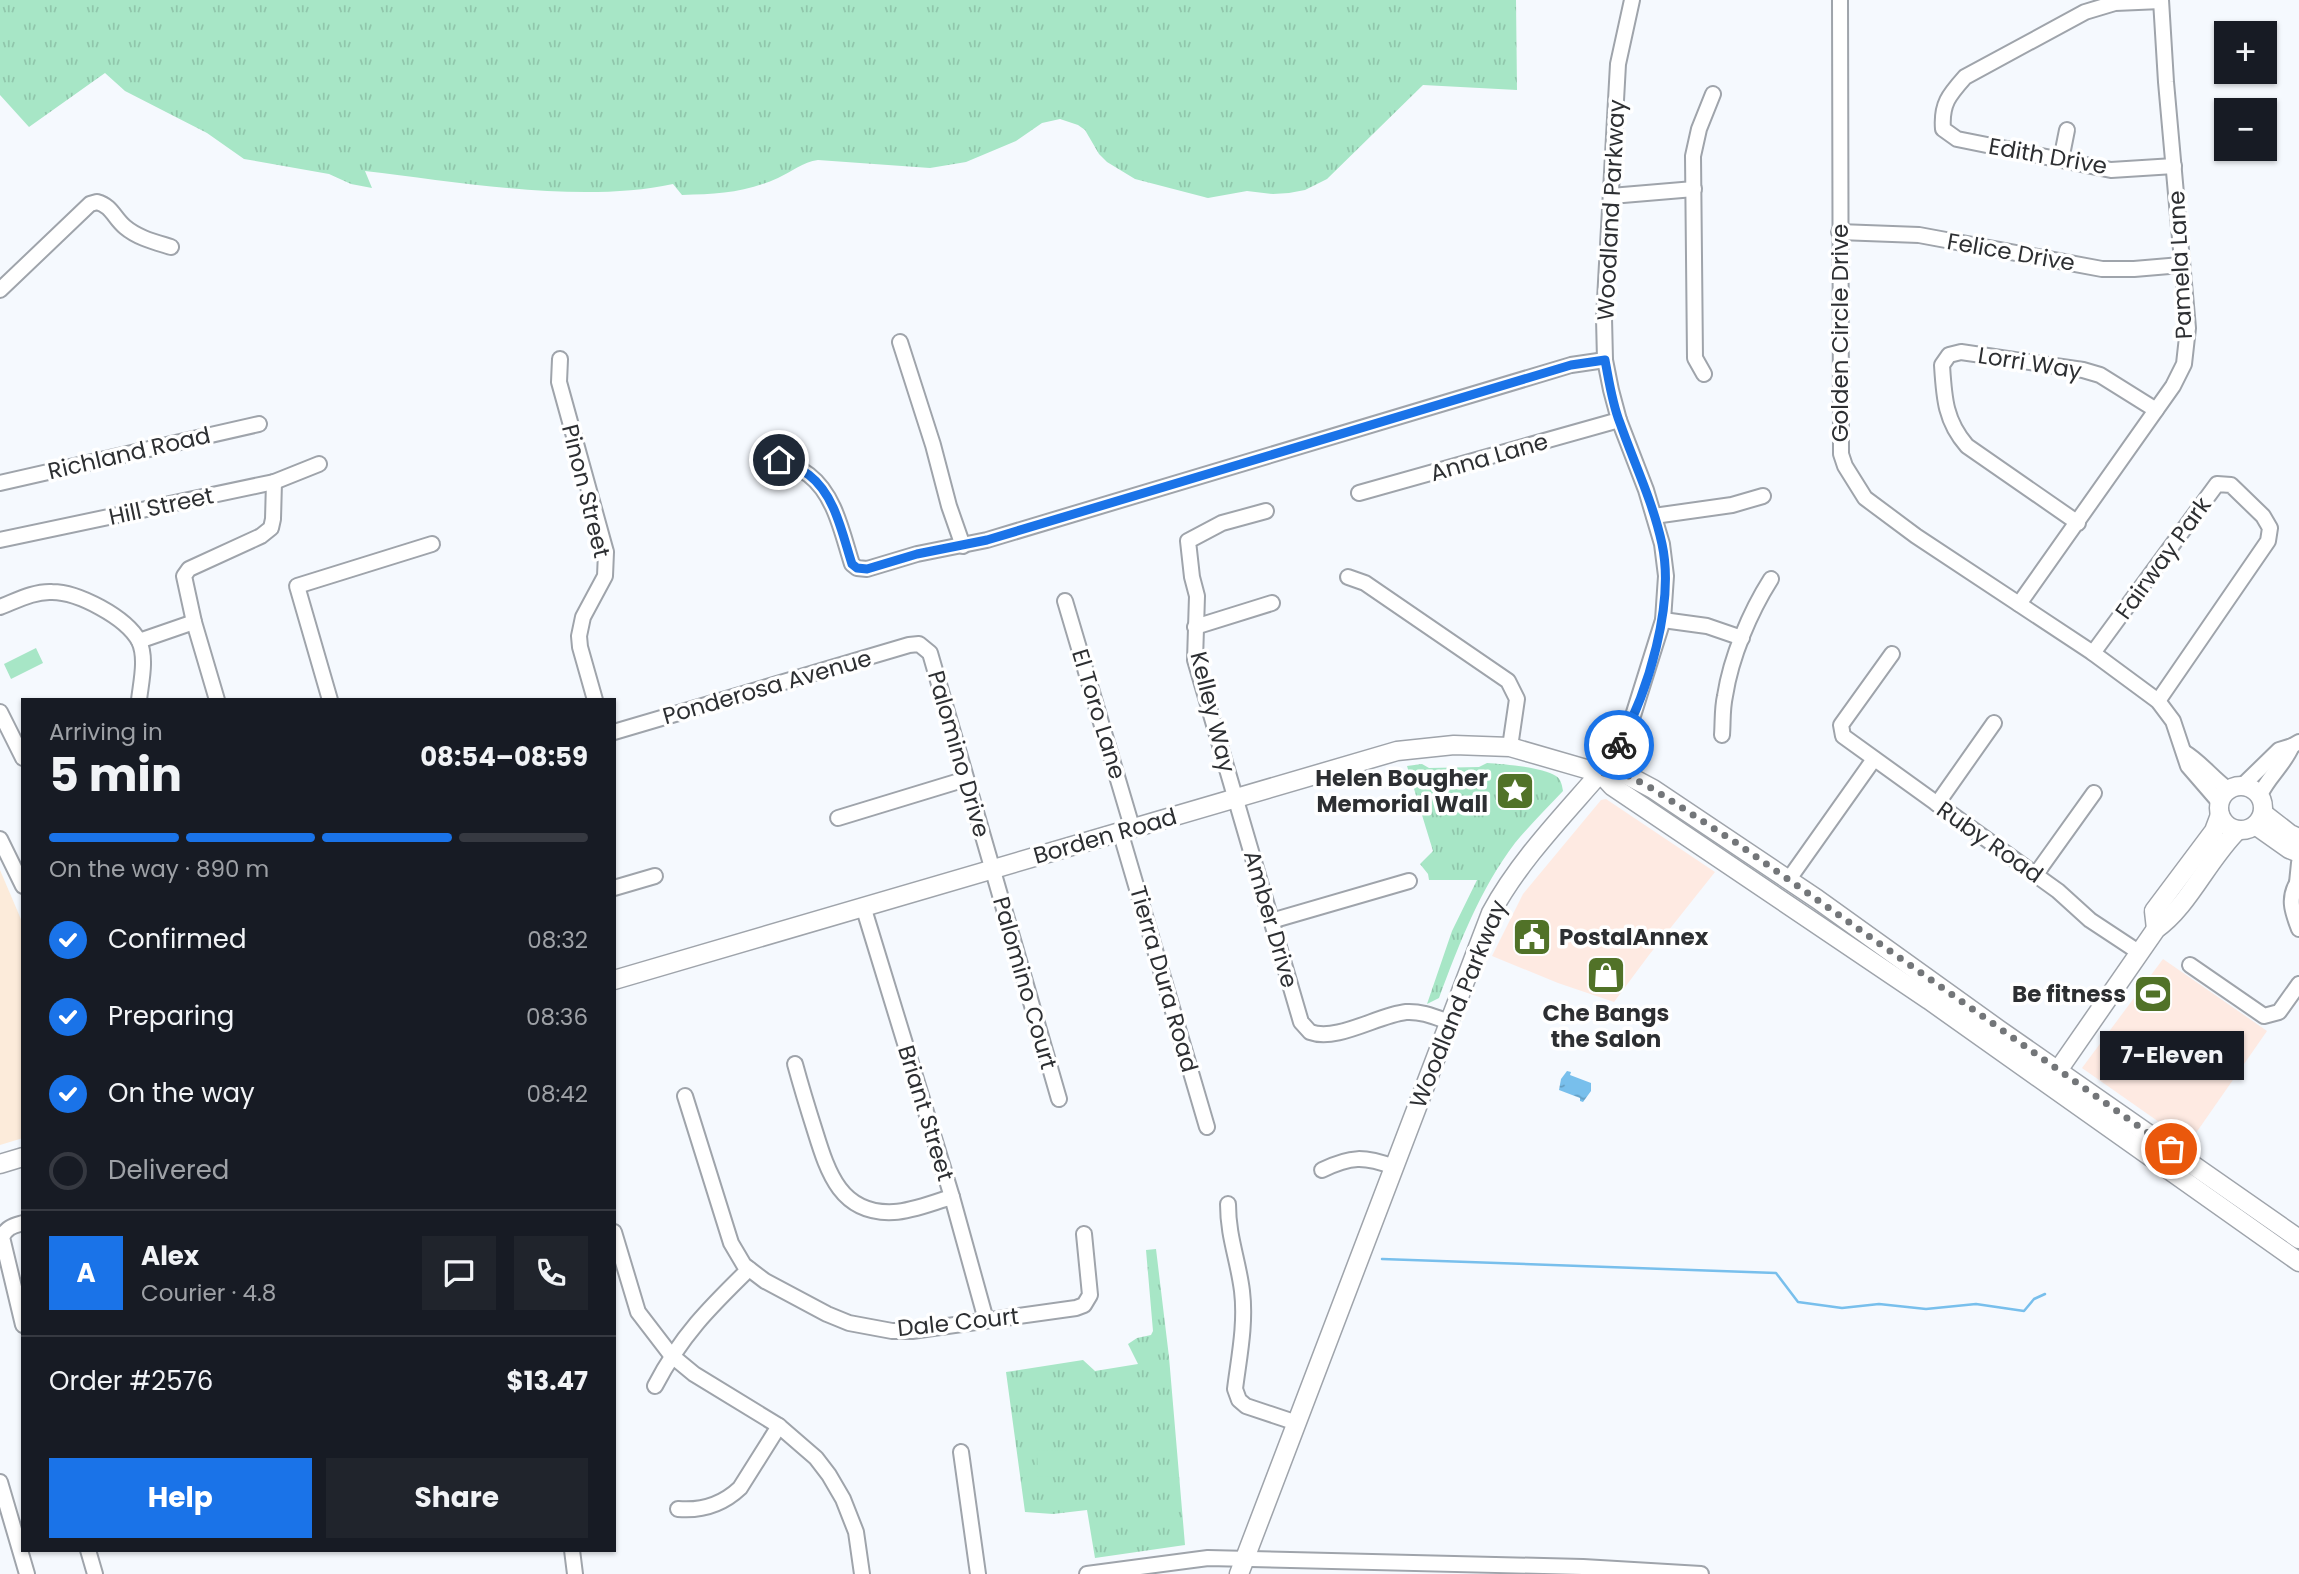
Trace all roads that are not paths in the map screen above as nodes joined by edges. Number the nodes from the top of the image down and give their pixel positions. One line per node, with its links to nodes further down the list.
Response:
1 (1632, 0): 9 (street, Woodland Parkway)
2 (1840, 0): 10 (street, Golden Circle Drive)
3 (2161, 1): 6 (street, Edith Drive); 7 (street, Pamela Lane)
4 (1713, 94): 8 (street)
5 (2067, 130): 6 (street)
6 (2061, 160): 7 (street, Edith Drive)
7 (2174, 166): 12 (street, Pamela Lane)
8 (1694, 188): 9 (street); 17 (street)
9 (1611, 196): 16 (street, Woodland Parkway)
10 (1839, 232): 12 (street, Felice Drive); 37 (street, Golden Circle Drive)
11 (171, 247): 13 (street)
12 (2182, 265): 18 (street, Pamela Lane)
13 (0, 290)
14 (900, 342): 32 (street)
15 (560, 359): 50 (street, Pinon Street)
16 (1605, 360): 19 (street, Woodland Parkway); 32 (street)
17 (1704, 374)
18 (2156, 410): 29 (street, Pamela Lane); 29 (street, Lorri Way)
19 (1619, 420): 25 (street, Anna Lane); 28 (street, Woodland Parkway)
20 (259, 424): 24 (street, Richland Road)
21 (779, 460): 32 (street)
22 (319, 464): 23 (street, Hill Street)
23 (274, 482): 30 (street, Hill Street); 40 (street)
24 (0, 483)
25 (1359, 494)
26 (1763, 496): 28 (street)
27 (1266, 511): 41 (street, Kelley Way)
28 (1654, 516): 39 (street, Woodland Parkway)
29 (2078, 523): 37 (street, Pamela Lane)
30 (0, 540)
31 (432, 544): 49 (street)
32 (963, 546)
33 (1348, 578): 57 (street)
34 (1771, 579): 42 (street)
35 (1065, 601): 68 (street, El Toro Lane)
36 (1272, 603): 41 (street)
37 (2019, 604): 45 (street, Golden Circle Drive)
38 (0, 607): 43 (street)
39 (1662, 620): 42 (street); 60 (street, Woodland Parkway)
40 (194, 622): 43 (street); 48 (street)
41 (1195, 626): 63 (street, Kelley Way)
42 (1742, 638): 55 (street)
43 (139, 641): 47 (street)
44 (919, 644): 54 (street, Ponderosa Avenue); 61 (street, Palomino Drive)
45 (2093, 653): 51 (street, Golden Circle Drive); 51 (street, Fairway Park)
46 (1892, 654): 59 (street, Ruby Road)
47 (139, 698)
48 (216, 698)
49 (329, 698)
50 (594, 698)
51 (2158, 701): 64 (street, Golden Circle Drive)
52 (1, 715): 58 (street)
53 (1994, 723): 65 (street)
54 (616, 731)
55 (1722, 735)
56 (2296, 744): 64 (street); 66 (street)
57 (1510, 747): 60 (main road, Borden Road); 63 (main road, Borden Road)
58 (21, 754)
59 (1874, 759): 65 (street, Ruby Road); 77 (street)
60 (1600, 773): 77 (main road, Borden Road); 90 (main road, Woodland Parkway); 92 (main road)
61 (965, 779): 67 (street); 74 (street, Palomino Drive)
62 (2094, 793): 75 (street)
63 (1236, 798): 68 (main road, Borden Road); 83 (street, Amber Drive)
64 (2228, 798): 66 (main road); 69 (main road); 84 (main road)
65 (1937, 804): 75 (street, Ruby Road)
66 (2259, 811): 69 (main road); 70 (main road); 72 (main road)
67 (838, 818)
68 (1126, 829): 74 (main road, Borden Road); 95 (street, Tierra Dura Road)
69 (2238, 830): 84 (main road)
70 (2299, 838)
71 (0, 839): 80 (street)
72 (2299, 853)
73 (2299, 863): 79 (street)
74 (992, 868): 82 (main road, Borden Road); 94 (street, Palomino Court)
75 (2036, 874): 86 (street, Ruby Road)
76 (655, 876): 81 (street)
77 (1788, 880): 92 (main road, Borden Road)
78 (1409, 881): 83 (street)
79 (2298, 881): 85 (street)
80 (21, 882)
81 (616, 887)
82 (863, 906): 88 (main road, Borden Road); 100 (street, Briant Street)
83 (1271, 921): 90 (street, Amber Drive)
84 (2156, 929): 86 (main road)
85 (2299, 929)
86 (2140, 953): 92 (main road)
87 (2190, 965): 89 (street)
88 (616, 979)
89 (2299, 984)
90 (1449, 1022): 98 (main road, Woodland Parkway)
91 (794, 1064): 100 (street)
92 (2052, 1078): 105 (main road); 106 (main road)
93 (685, 1096): 107 (street, Dale Court)
94 (1059, 1099)
95 (1207, 1127)
96 (21, 1158): 97 (main road)
97 (0, 1164)
98 (1394, 1167): 99 (street); 112 (main road, Woodland Parkway)
99 (1322, 1170)
100 (952, 1197): 109 (street, Briant Street)
101 (1228, 1204): 112 (street)
102 (21, 1224): 108 (street)
103 (1084, 1234): 109 (street, Dale Court)
104 (616, 1239): 110 (street)
105 (2299, 1239)
106 (2299, 1262)
107 (749, 1269): 109 (street, Dale Court); 110 (street)
108 (21, 1317)
109 (986, 1320)
110 (671, 1356): 111 (street); 113 (street)
111 (655, 1386)
112 (1297, 1423): 119 (main road, Woodland Parkway)
113 (779, 1426): 116 (street); 125 (street)
114 (961, 1452): 126 (street)
115 (0, 1482): 122 (street)
116 (678, 1509)
117 (89, 1552): 123 (street)
118 (572, 1552): 124 (street)
119 (1242, 1566): 120 (street); 121 (street)
120 (1401, 1568): 128 (street)
121 (1116, 1572): 127 (street)
122 (27, 1574)
123 (95, 1574)
124 (575, 1574)
125 (862, 1574)
126 (978, 1574)
127 (1087, 1574)
128 (1701, 1574)

